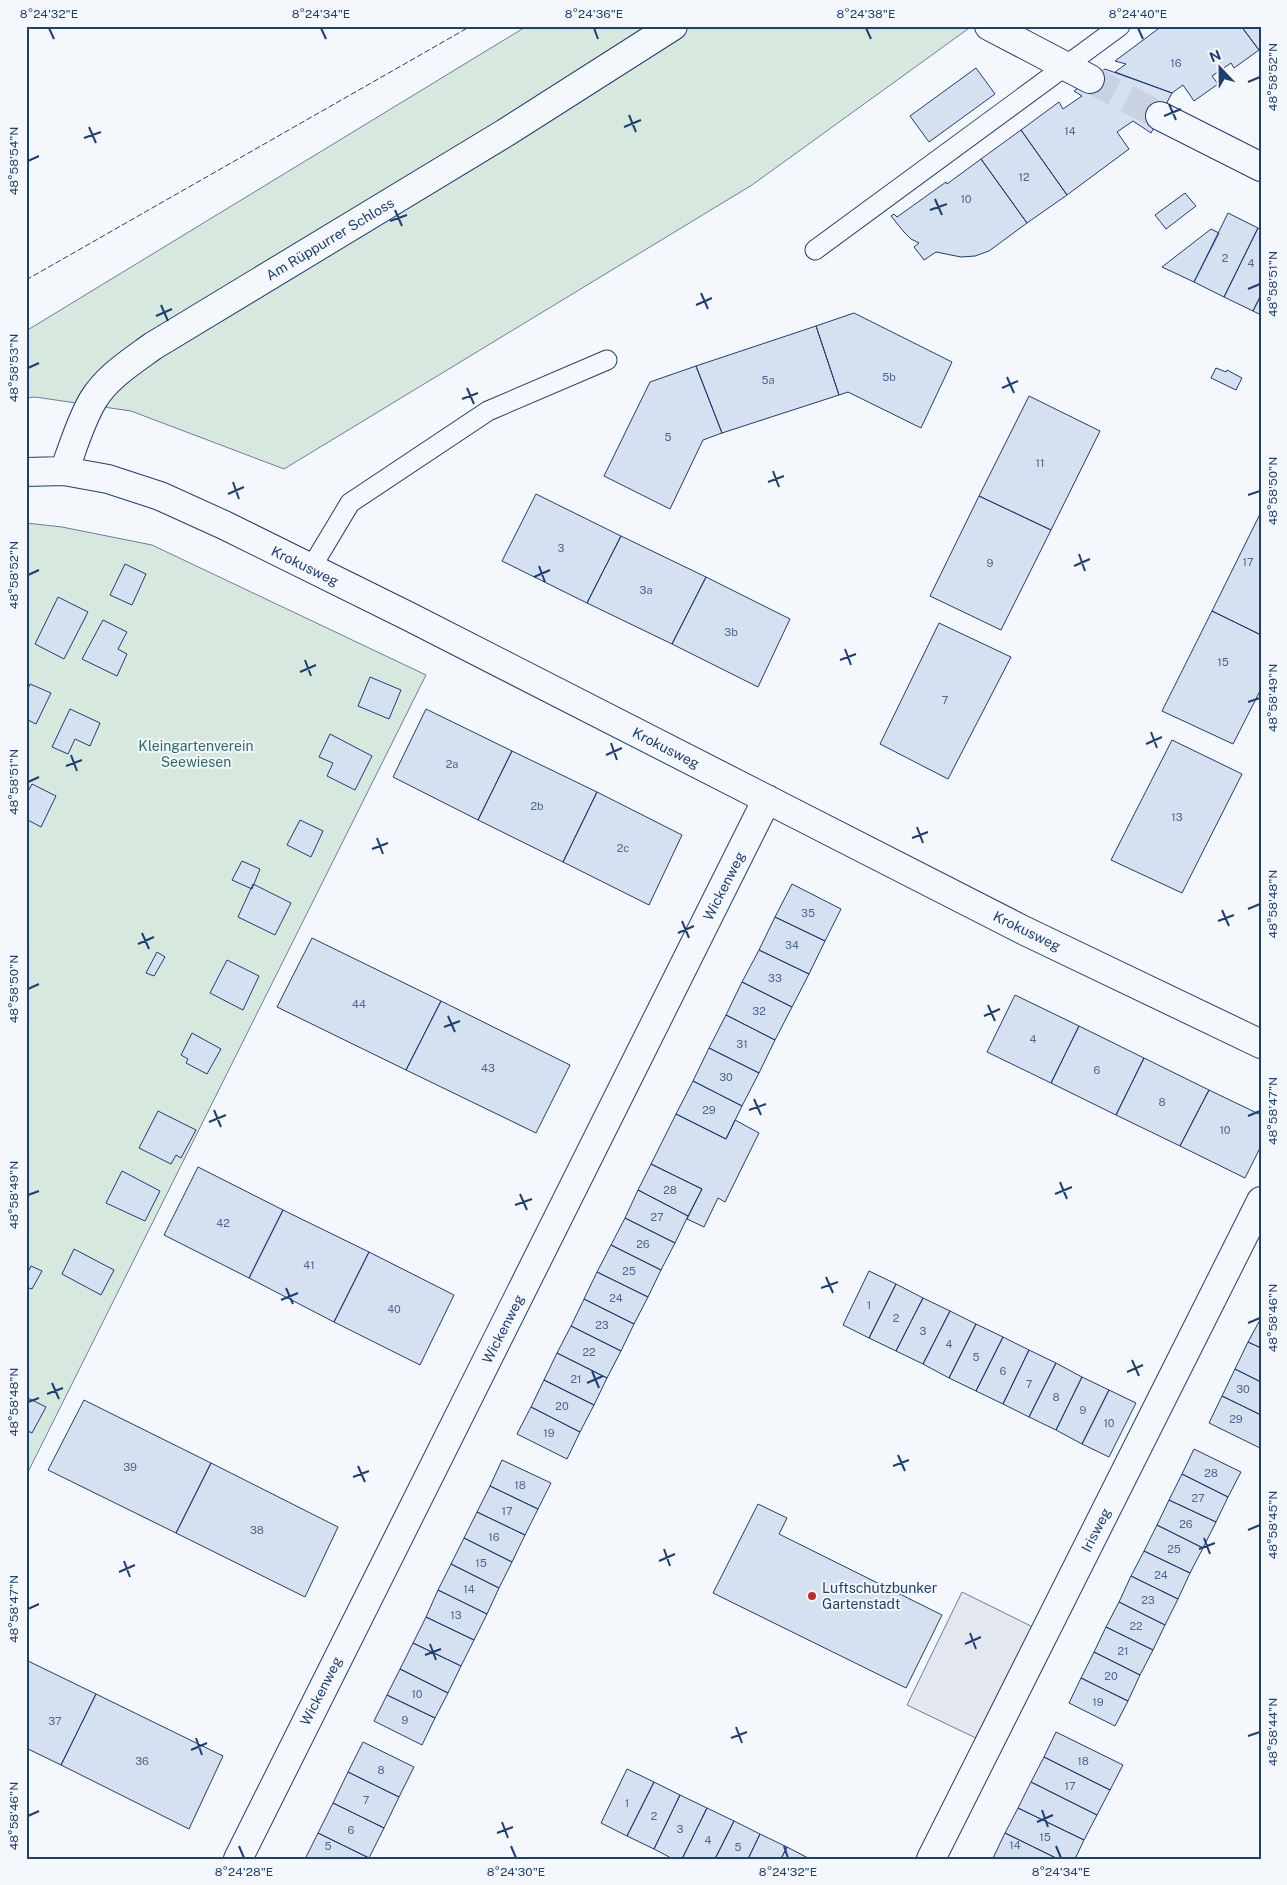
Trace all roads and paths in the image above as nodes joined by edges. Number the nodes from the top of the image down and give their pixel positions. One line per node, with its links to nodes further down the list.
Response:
1 (672, 26): 11 (street, Am Rüppurrer Schloss)
2 (989, 26): 4 (street)
3 (1120, 26): 4 (lane)
4 (1065, 66): 5 (street); 8 (lane)
5 (1090, 79)
6 (1160, 116): 7 (street)
7 (1261, 167)
8 (815, 250)
9 (607, 360): 12 (lane)
10 (26, 472): 11 (street)
11 (64, 472): 12 (street, Krokusweg)
12 (311, 568): 13 (street, Krokusweg)
13 (767, 800): 14 (street, Krokusweg); 16 (street, Wickenweg)
14 (1261, 1044)
15 (1261, 1200): 17 (street, Irisweg)
16 (238, 1859)
17 (931, 1859)

